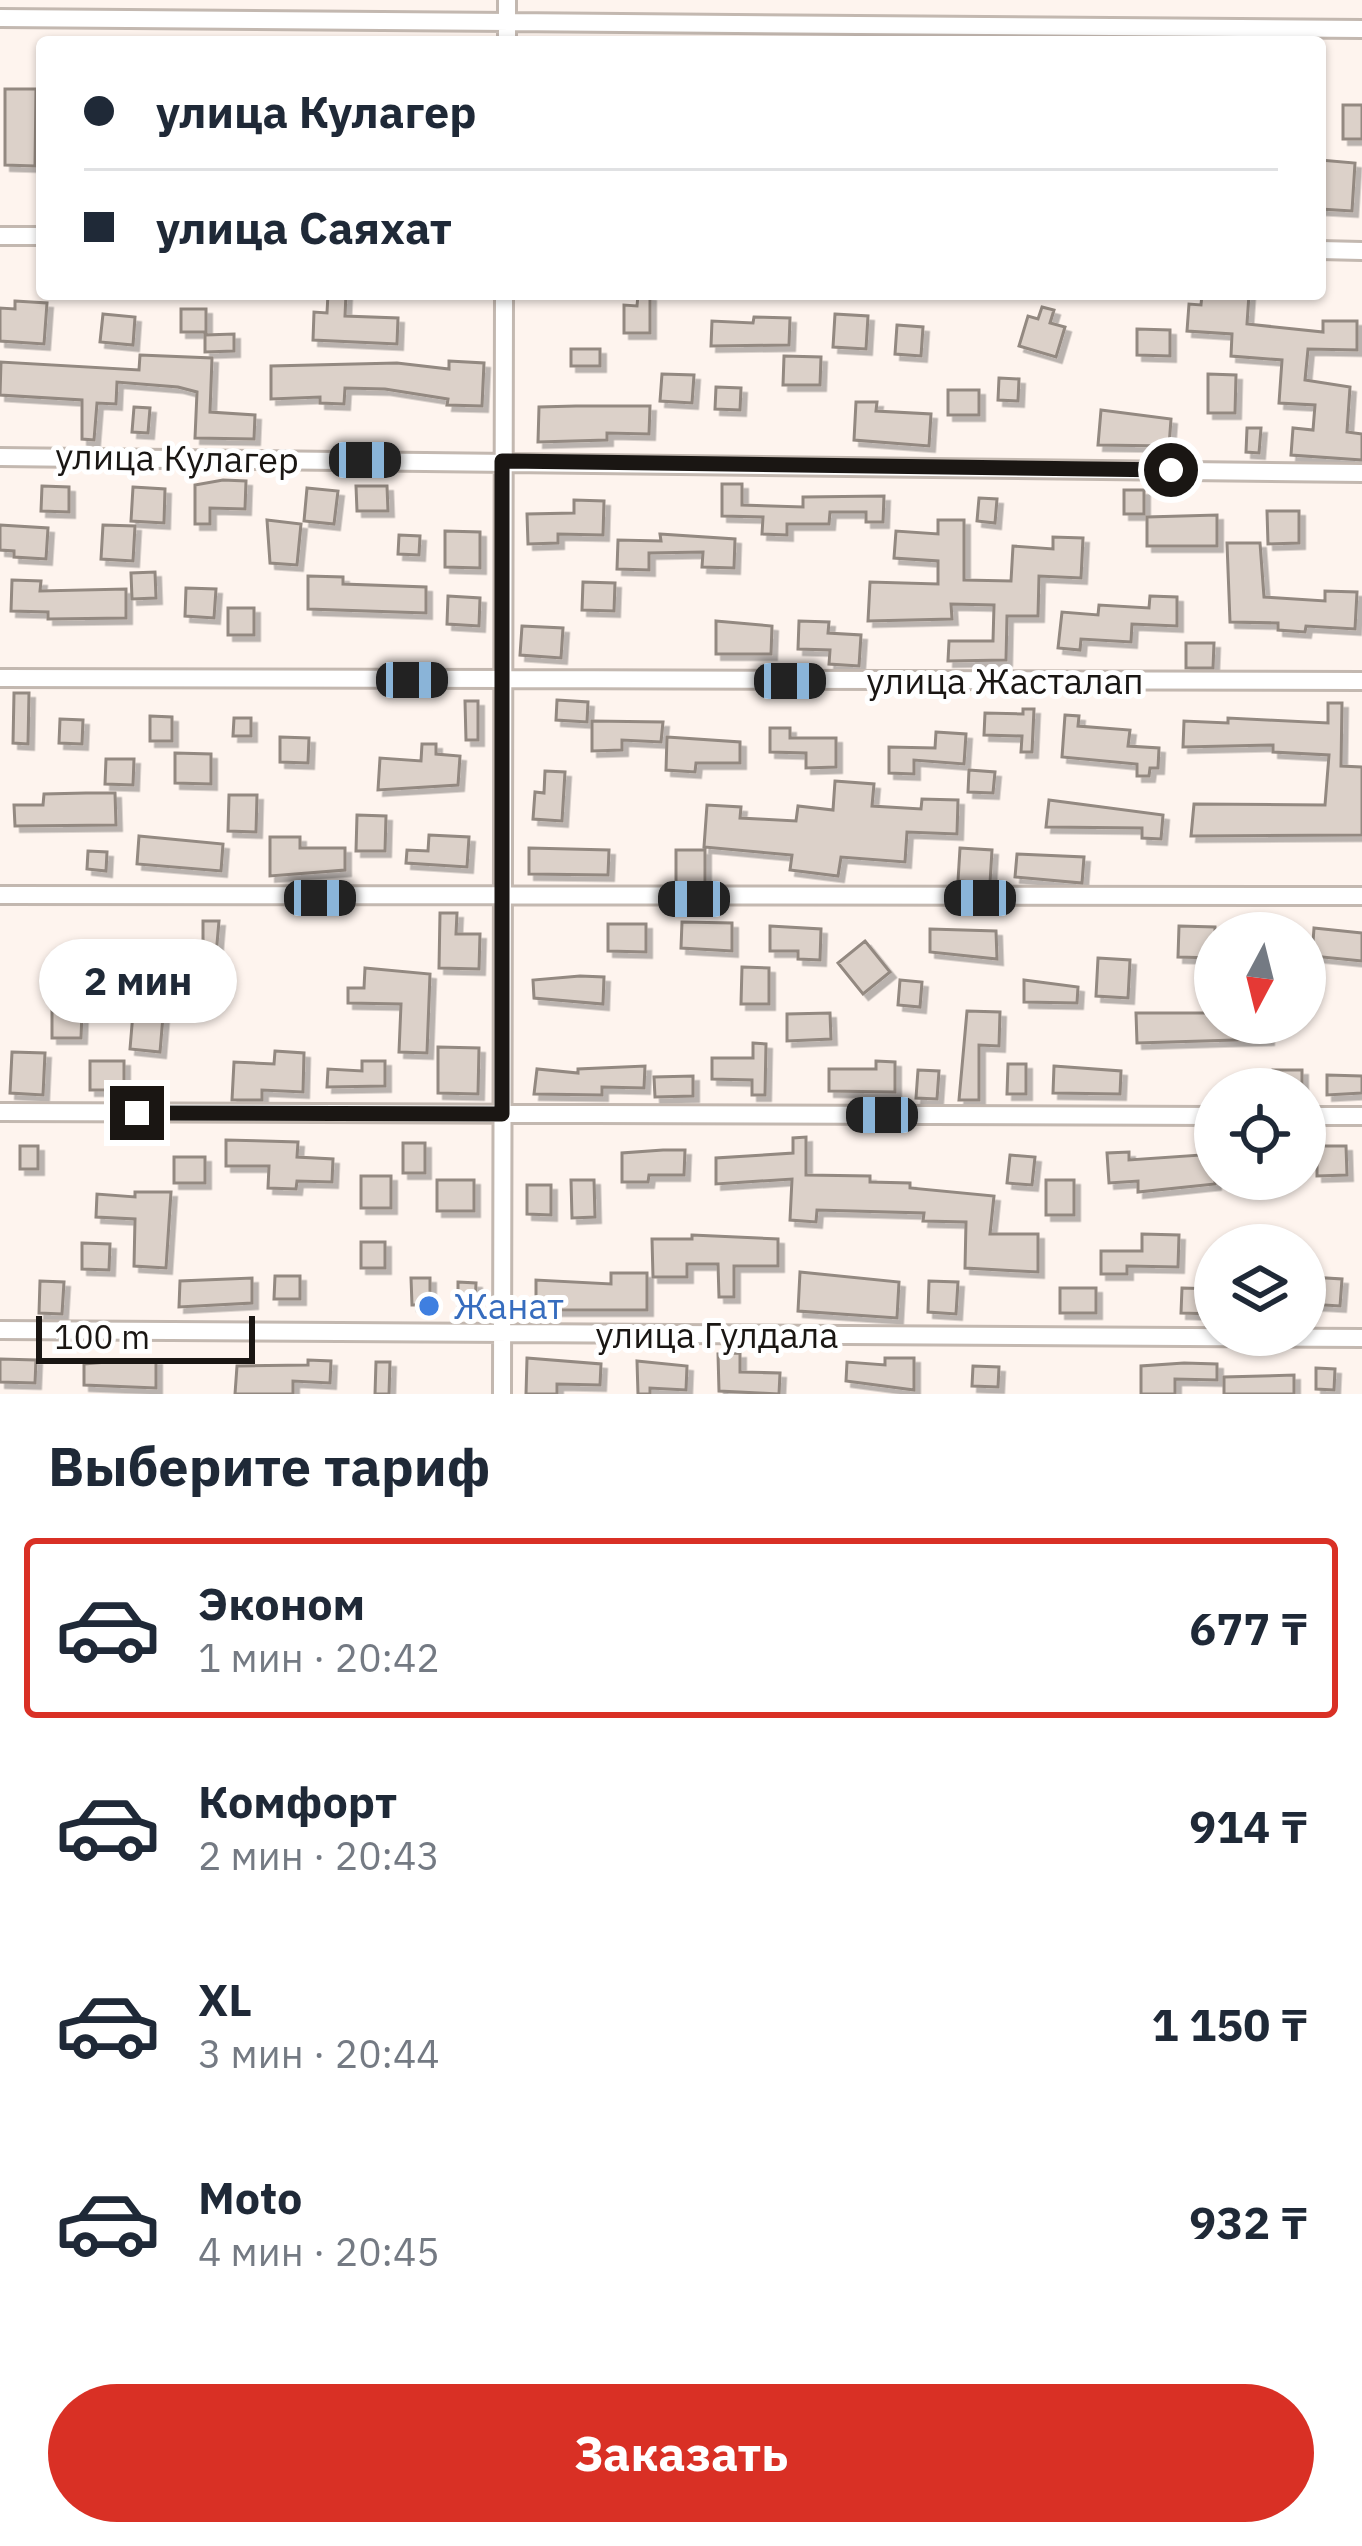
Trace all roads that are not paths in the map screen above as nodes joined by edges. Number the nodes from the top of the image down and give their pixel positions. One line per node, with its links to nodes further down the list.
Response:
1 (507, 0): 3 (street)
2 (0, 18): 3 (street)
3 (507, 20): 4 (street); 5 (street)
4 (1362, 29)
5 (506, 36)
6 (0, 236): 7 (street)
7 (36, 236)
8 (1326, 250): 9 (street)
9 (1362, 250)
10 (504, 300): 12 (street)
11 (0, 457): 12 (street, улица Кулагер)
12 (502, 461): 13 (street, улица Кулагер); 15 (street)
13 (1362, 472)
14 (0, 678): 15 (street, улица Жасталап)
15 (504, 680): 16 (street, улица Жасталап); 19 (street)
16 (1362, 682)
17 (0, 896): 19 (street)
18 (1362, 896): 19 (street)
19 (504, 900): 21 (street)
20 (0, 1112): 21 (street)
21 (502, 1114): 22 (street); 26 (street)
22 (1194, 1116)
23 (1326, 1116): 24 (street)
24 (1362, 1116)
25 (0, 1330): 26 (street, улица Гулдала)
26 (502, 1334): 27 (street, улица Гулдала); 28 (street)
27 (1362, 1338)
28 (502, 1394)

